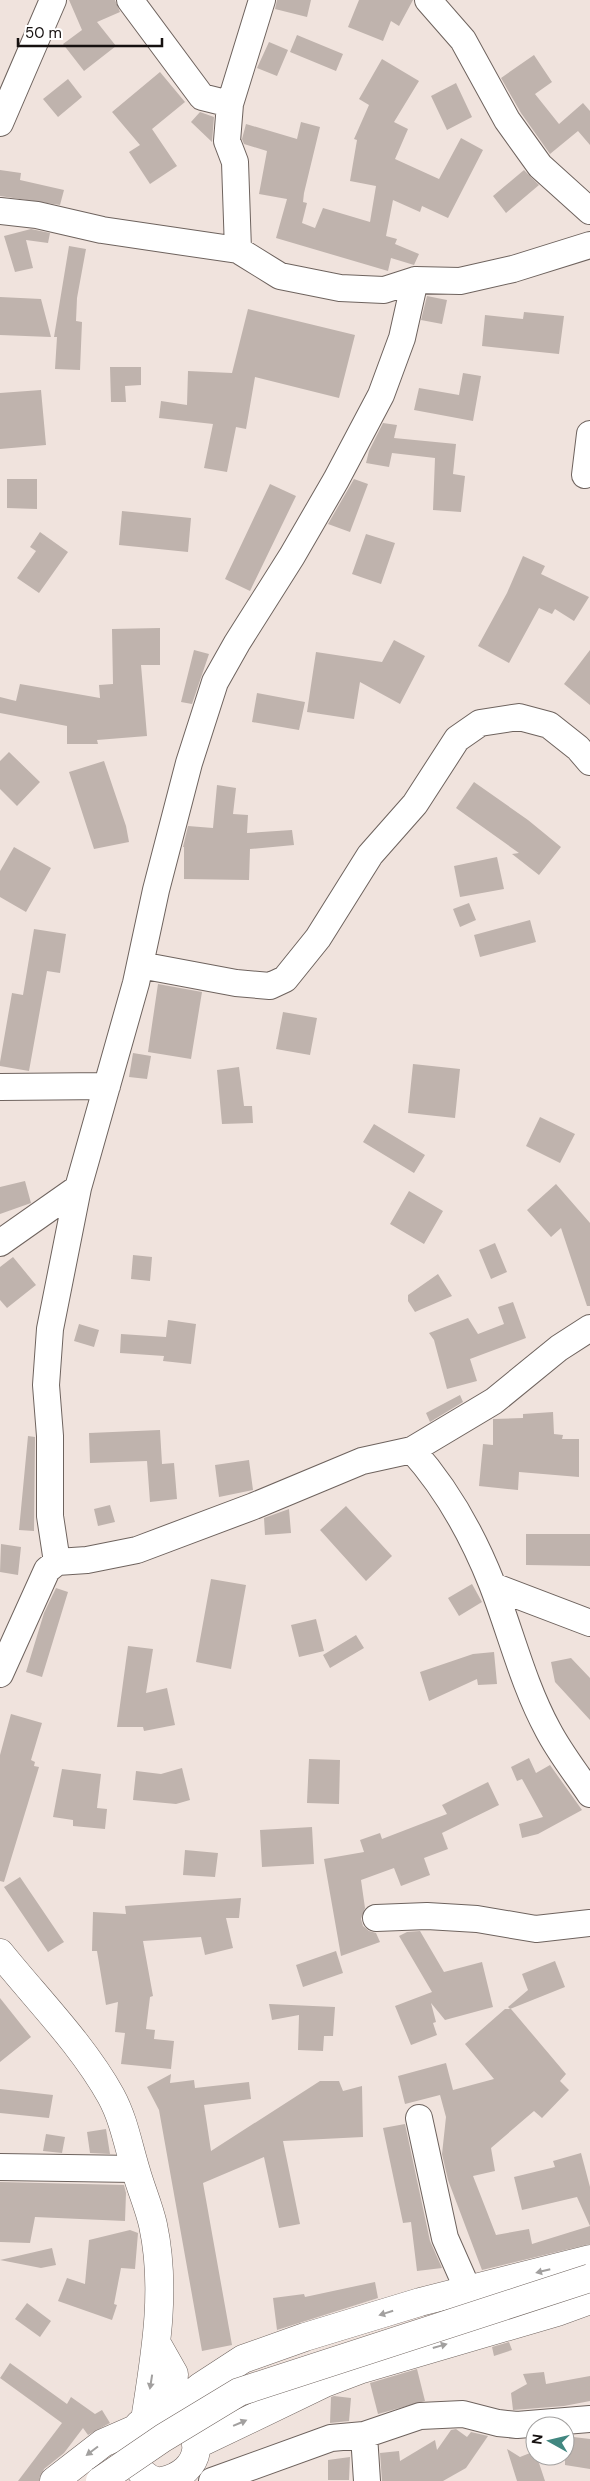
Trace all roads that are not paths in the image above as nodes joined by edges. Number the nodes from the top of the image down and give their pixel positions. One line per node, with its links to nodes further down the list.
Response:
1 (53, 0): 6 (street)
2 (130, 0): 5 (street)
3 (262, 0): 5 (street)
4 (428, 0): 8 (street)
5 (230, 104): 10 (street)
6 (0, 123)
7 (0, 210): 10 (street)
8 (590, 211)
9 (590, 245): 11 (street)
10 (238, 250): 11 (street)
11 (415, 280): 15 (street)
12 (590, 434): 13 (street)
13 (585, 474)
14 (590, 762): 15 (street)
15 (140, 965): 16 (street)
16 (107, 1086): 17 (street); 18 (street)
17 (0, 1087)
18 (78, 1188): 19 (street); 22 (street)
19 (0, 1242)
20 (590, 1328): 21 (street)
21 (412, 1450): 22 (street); 23 (street)
22 (58, 1562): 25 (street)
23 (493, 1586): 24 (street); 26 (street)
24 (590, 1623)
25 (0, 1674)
26 (590, 1794)
27 (376, 1918): 28 (street)
28 (590, 1923)
29 (0, 1953): 32 (main road)
30 (419, 2118): 34 (street)
31 (0, 2167): 32 (street)
32 (135, 2169): 36 (main road)
33 (590, 2259): 34 (main road, one-way to 34)
34 (468, 2290): 37 (main road, one-way to 37)
35 (589, 2298): 43 (main road, one-way to 35); 45 (main road, bridge)
36 (157, 2344): 38 (main road); 41 (main road, one-way to 41)
37 (243, 2360): 38 (main road); 39 (main road)
38 (174, 2374): 39 (main road)
39 (171, 2411): 41 (main road); 43 (main road)
40 (590, 2419): 42 (street)
41 (140, 2425): 44 (main road, one-way to 44); 46 (main road)
42 (364, 2436): 48 (street); 49 (street)
43 (196, 2450): 46 (main road); 47 (main road)
44 (54, 2481)
45 (100, 2481)
46 (152, 2481)
47 (190, 2481)
48 (212, 2481)
49 (367, 2481)

